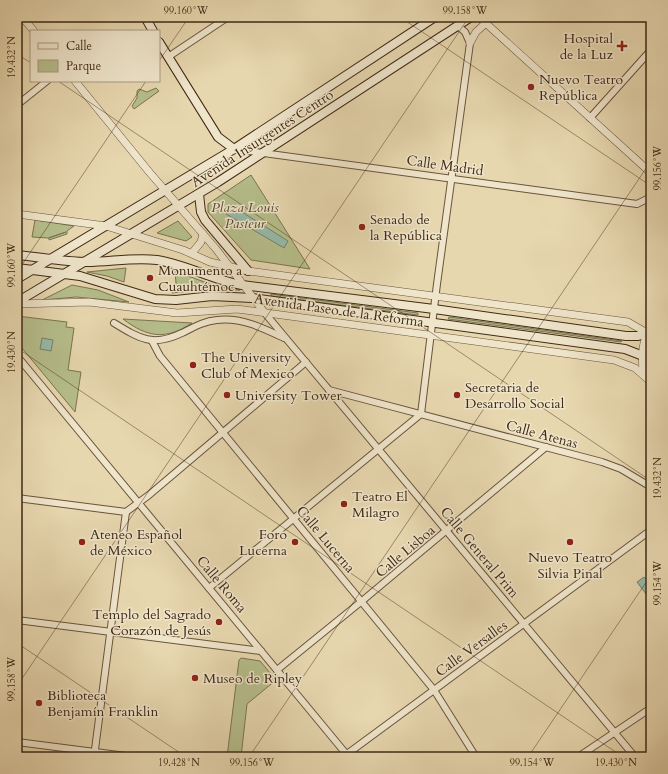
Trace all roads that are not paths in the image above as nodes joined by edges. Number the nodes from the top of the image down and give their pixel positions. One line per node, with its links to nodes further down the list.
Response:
1 (144, 17): 10 (main road)
2 (228, 17): 14 (street)
3 (436, 17): 19 (main road, Avenida Insurgentes Centro)
4 (471, 17): 8 (main road, Avenida Insurgentes Centro)
5 (480, 17): 7 (street)
6 (25, 18): 9 (street)
7 (486, 23): 11 (street); 18 (street)
8 (458, 26): 11 (street); 20 (main road, Avenida Insurgentes Centro)
9 (33, 30)
10 (152, 30)
11 (470, 43): 22 (street)
12 (160, 44): 14 (main road)
13 (651, 50): 18 (street)
14 (168, 57): 19 (main road)
15 (46, 82): 17 (street)
16 (76, 82): 23 (street)
17 (17, 105)
18 (590, 118): 21 (street)
19 (234, 149): 20 (street, Calle Madrid); 23 (main road, Avenida Insurgentes Centro)
20 (264, 152): 22 (street, Calle Madrid); 24 (main road, Avenida Insurgentes Centro)
21 (651, 173)
22 (453, 179): 25 (street, Calle Madrid); 42 (street)
23 (165, 191): 26 (street); 28 (main road, Avenida Insurgentes Centro)
24 (199, 194): 26 (main road, Avenida Insurgentes Centro); 38 (main road)
25 (651, 195)
26 (180, 206): 29 (street); 30 (main road, Avenida Insurgentes Centro)
27 (17, 214): 28 (street, Avenida Paseo de la Reforma)
28 (106, 226): 30 (street, Avenida Paseo de la Reforma); 33 (main road, Avenida Insurgentes Centro)
29 (204, 234): 31 (street); 35 (street)
30 (131, 235): 31 (street, Avenida Paseo de la Reforma); 34 (main road, Avenida Insurgentes Centro)
31 (192, 253): 35 (street, Avenida Paseo de la Reforma)
32 (17, 255): 33 (main road, Avenida Paseo de la Reforma)
33 (52, 258): 34 (main road, Avenida Paseo de la Reforma); 37 (main road, Avenida Insurgentes Centro)
34 (85, 262): 39 (main road, Avenida Insurgentes Centro); 41 (main road, Avenida Paseo de la Reforma)
35 (230, 267): 38 (street, Avenida Paseo de la Reforma); 41 (street)
36 (17, 268): 37 (main road, Avenida Paseo de la Reforma)
37 (32, 270): 39 (main road, Avenida Paseo de la Reforma); 40 (main road, Avenida Insurgentes Centro)
38 (248, 271): 42 (street, Avenida Paseo de la Reforma)
39 (64, 274): 43 (main road, Avenida Paseo de la Reforma); 44 (main road, Avenida Insurgentes Centro)
40 (17, 279)
41 (242, 285): 43 (street); 45 (main road, Avenida Paseo de la Reforma)
42 (436, 297): 45 (street); 49 (street, Avenida Paseo de la Reforma)
43 (252, 298): 46 (street); 48 (main road, Avenida Paseo de la Reforma)
44 (17, 303): 46 (street, Avenida Paseo de la Reforma)
45 (434, 309): 48 (street); 49 (main road, Avenida Paseo de la Reforma)
46 (264, 312): 50 (street, Avenida Paseo de la Reforma); 51 (street, Calle General Prim)
47 (114, 323): 52 (street)
48 (433, 323): 50 (street); 53 (main road, Avenida Paseo de la Reforma)
49 (650, 331): 53 (street)
50 (431, 337): 57 (street, Avenida Paseo de la Reforma); 60 (street)
51 (286, 339): 52 (street, Avenida Paseo de la Reforma); 56 (street, Calle General Prim)
52 (152, 341): 61 (street, Calle Lucerna)
53 (641, 355): 55 (main road, Avenida Paseo de la Reforma); 57 (street)
54 (17, 356): 66 (street, Calle Roma)
55 (651, 359)
56 (306, 362): 59 (street, Calle General Prim); 61 (street)
57 (643, 374): 58 (street, Avenida Paseo de la Reforma)
58 (651, 382)
59 (329, 390): 60 (street, Calle Atenas); 63 (street, Calle General Prim)
60 (421, 414): 62 (street, Calle Atenas); 63 (street)
61 (223, 433): 66 (street); 68 (street, Calle Lucerna)
62 (546, 447): 64 (street, Calle Atenas); 70 (street, Calle Lisboa)
63 (379, 449): 68 (street); 70 (street, Calle General Prim)
64 (651, 487)
65 (17, 498): 67 (street)
66 (139, 503): 67 (street); 71 (street, Calle Roma)
67 (126, 512): 75 (street)
68 (293, 519): 71 (street); 72 (street, Calle Lucerna)
69 (651, 530): 74 (street, Calle Versalles)
70 (447, 531): 72 (street, Calle Lisboa); 74 (street, Calle General Prim)
71 (209, 588): 76 (street, Calle Roma)
72 (362, 602): 77 (street, Calle Lisboa); 78 (street, Calle Lucerna)
73 (17, 620): 75 (street)
74 (524, 623): 78 (street, Calle Versalles); 80 (street, Calle General Prim)
75 (110, 632): 76 (street); 82 (street)
76 (261, 651): 77 (street, Calle Roma)
77 (277, 670): 83 (street, Calle Roma)
78 (434, 690): 83 (street, Calle Versalles); 85 (street, Calle Lucerna)
79 (651, 708): 80 (street)
80 (615, 732): 86 (street); 87 (street, Calle General Prim)
81 (17, 742): 82 (street)
82 (94, 754): 84 (street)
83 (345, 756)
84 (134, 757)
85 (476, 757)
86 (578, 757)
87 (635, 757)

